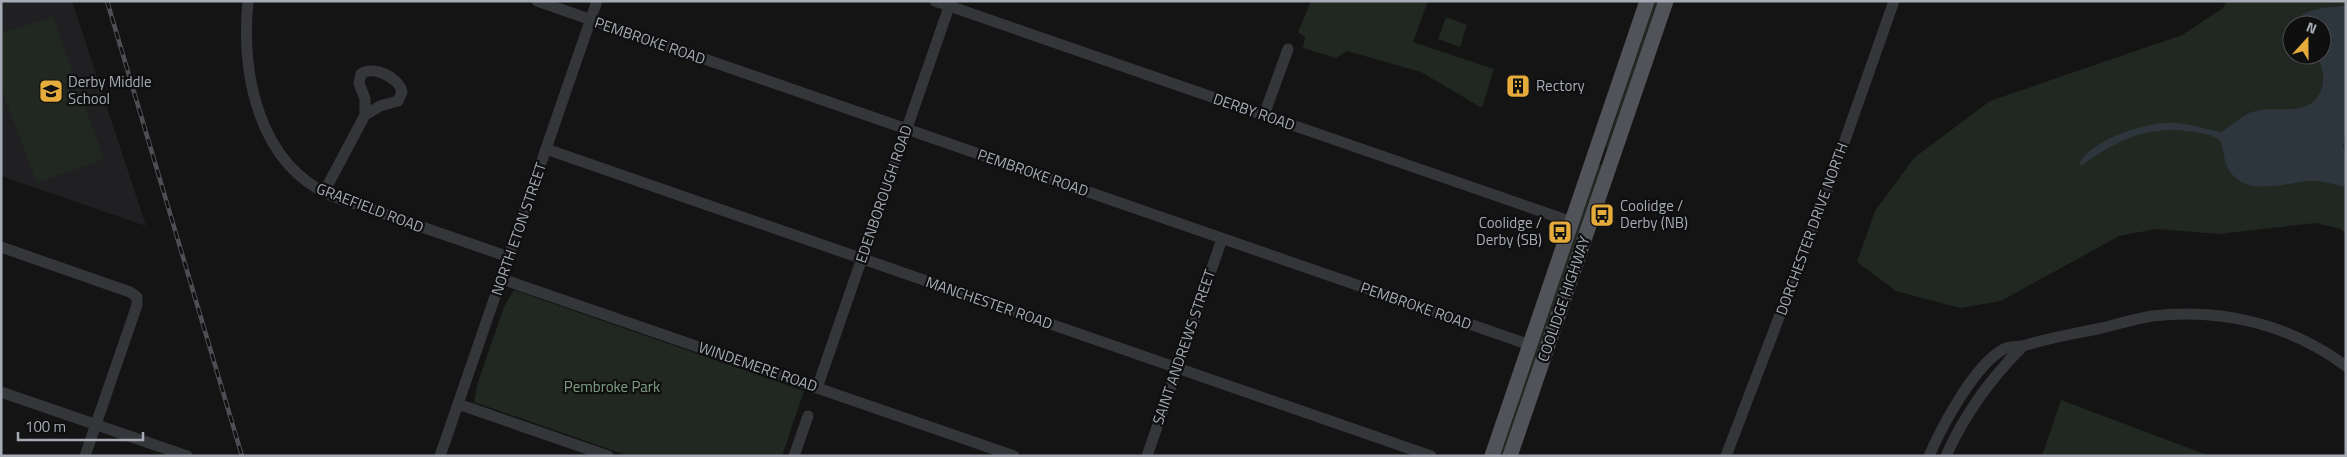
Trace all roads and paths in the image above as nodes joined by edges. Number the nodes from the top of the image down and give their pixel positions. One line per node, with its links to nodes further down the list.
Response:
1 (248, 1): 17 (street, GRAEFIELD ROAD)
2 (537, 1): 9 (street, PEMBROKE ROAD)
3 (597, 1): 9 (street, NORTH ETON STREET)
4 (935, 1): 8 (street, DERBY ROAD)
5 (1647, 1): 14 (main road, COOLIDGE HIGHWAY)
6 (1666, 1): 16 (main road, COOLIDGE HIGHWAY)
7 (1894, 1): 43 (street, DORCHESTER DRIVE NORTH)
8 (950, 4): 12 (street, DERBY ROAD); 13 (street, EDENBOROUGH ROAD)
9 (591, 20): 13 (street, PEMBROKE ROAD); 15 (street, NORTH ETON STREET)
10 (1288, 49): 12 (street)
11 (365, 115): 11 (street); 17 (street)
12 (1264, 115): 18 (street, DERBY ROAD)
13 (906, 130): 19 (street, PEMBROKE ROAD); 22 (street, EDENBOROUGH ROAD)
14 (1597, 147): 16 (main road); 18 (main road, COOLIDGE HIGHWAY)
15 (546, 149): 21 (street, NORTH ETON STREET); 22 (street, MANCHESTER ROAD)
16 (1612, 158): 42 (main road, COOLIDGE HIGHWAY)
17 (324, 192): 21 (street, GRAEFIELD ROAD)
18 (1572, 222): 24 (main road, COOLIDGE HIGHWAY)
19 (1222, 239): 24 (street, PEMBROKE ROAD); 27 (street, SAINT ANDREWS STREET)
20 (1, 247): 32 (street)
21 (509, 257): 23 (street, NORTH ETON STREET)
22 (862, 259): 27 (street, MANCHESTER ROAD); 28 (street, EDENBOROUGH ROAD)
23 (502, 279): 28 (street, WINDEMERE ROAD); 30 (street, NORTH ETON STREET)
24 (1530, 345): 41 (main road, COOLIDGE HIGHWAY)
25 (2023, 346): 26 (street); 44 (street); 45 (street)
26 (2346, 366)
27 (1177, 368): 39 (street, SAINT ANDREWS STREET); 40 (street, MANCHESTER ROAD)
28 (817, 388): 38 (street, WINDEMERE ROAD)
29 (1, 392): 32 (street)
30 (458, 404): 35 (street, NORTH ETON STREET); 36 (street)
31 (808, 416): 37 (street)
32 (96, 425): 33 (street); 34 (street)
33 (85, 456)
34 (187, 456)
35 (440, 456)
36 (608, 456)
37 (794, 456)
38 (1014, 456)
39 (1147, 456)
40 (1432, 456)
41 (1492, 456)
42 (1510, 456)
43 (1726, 456)
44 (1929, 456)
45 (1946, 456)

